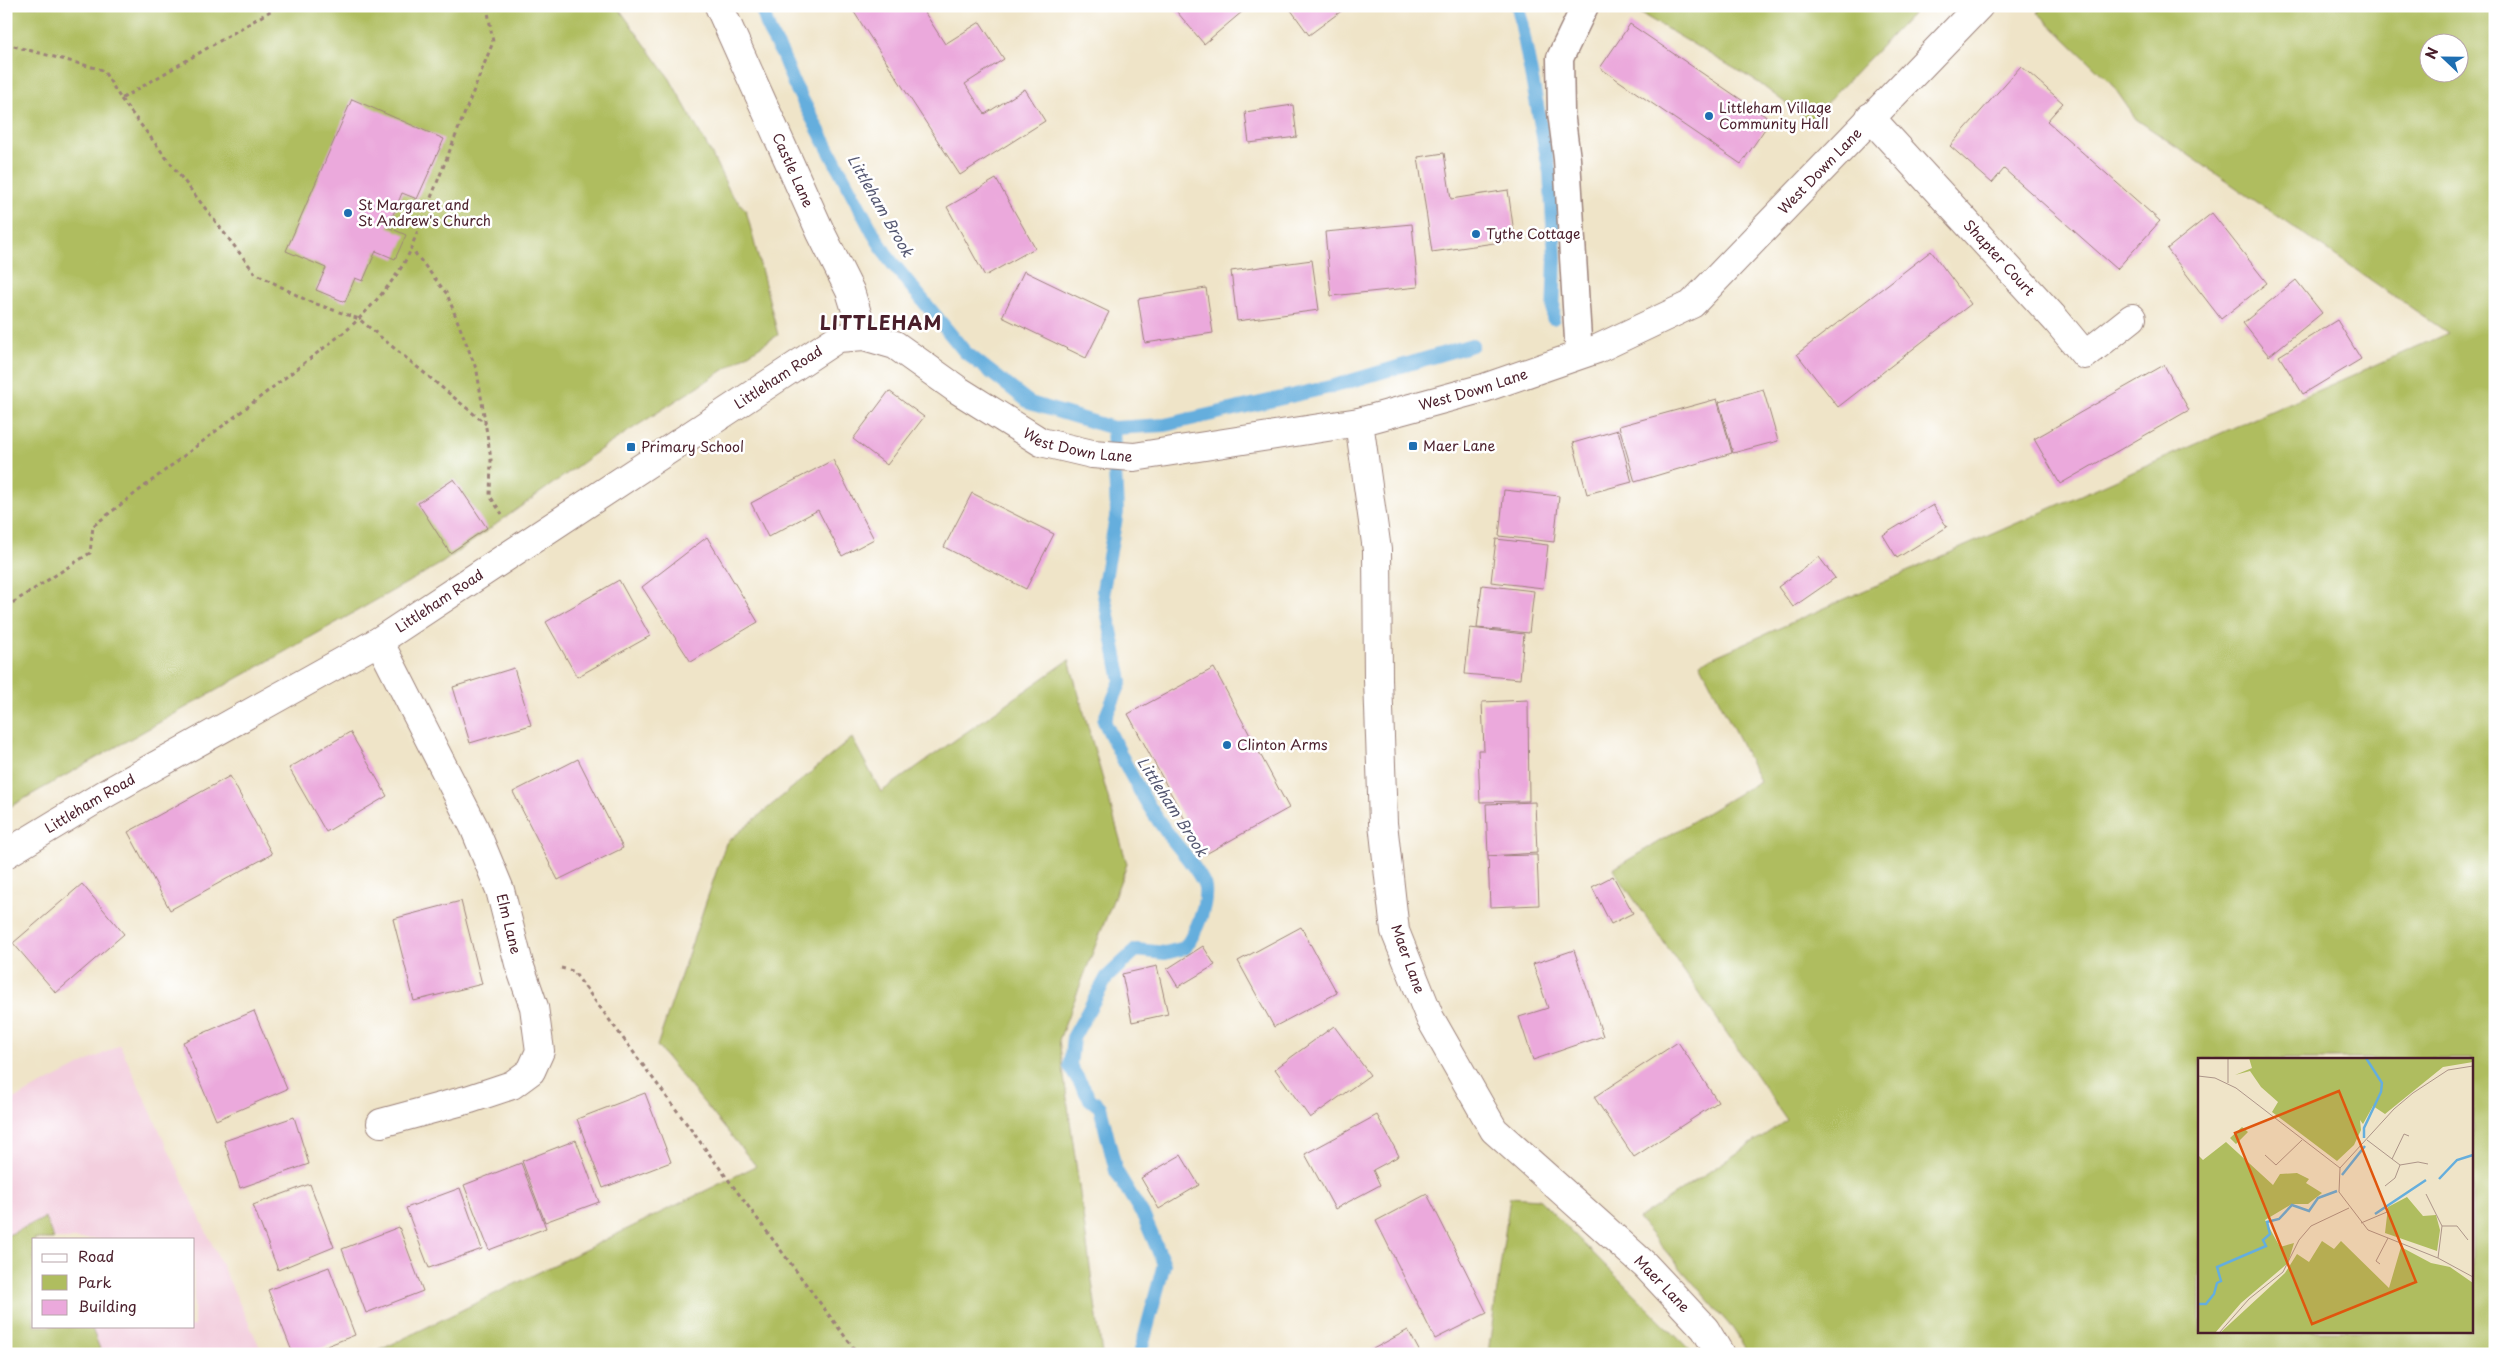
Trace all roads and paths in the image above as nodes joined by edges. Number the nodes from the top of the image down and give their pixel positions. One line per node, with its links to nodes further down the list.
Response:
1 (279, 6): 7 (path)
2 (487, 6): 9 (path)
3 (719, 6): 12 (street, Castle Lane)
4 (1585, 6): 13 (lane)
5 (1979, 6): 8 (street, West Down Lane)
6 (6, 44): 7 (path)
7 (121, 99): 11 (path)
8 (1870, 117): 10 (street, Shapter Court); 13 (street, West Down Lane)
9 (411, 248): 11 (path); 15 (path)
10 (2132, 318)
11 (359, 319): 15 (path); 17 (path)
12 (864, 336): 14 (street, West Down Lane); 16 (street, Littleham Road)
13 (1579, 355): 14 (street, West Down Lane)
14 (1359, 422): 23 (street, Maer Lane)
15 (486, 424): 16 (path)
16 (523, 546): 18 (street, Littleham Road)
17 (6, 607)
18 (379, 641): 19 (street, Littleham Road); 20 (street, Elm Lane)
19 (6, 854)
20 (519, 964): 21 (street, Elm Lane); 22 (path)
21 (381, 1123)
22 (858, 1354)
23 (1720, 1354)

